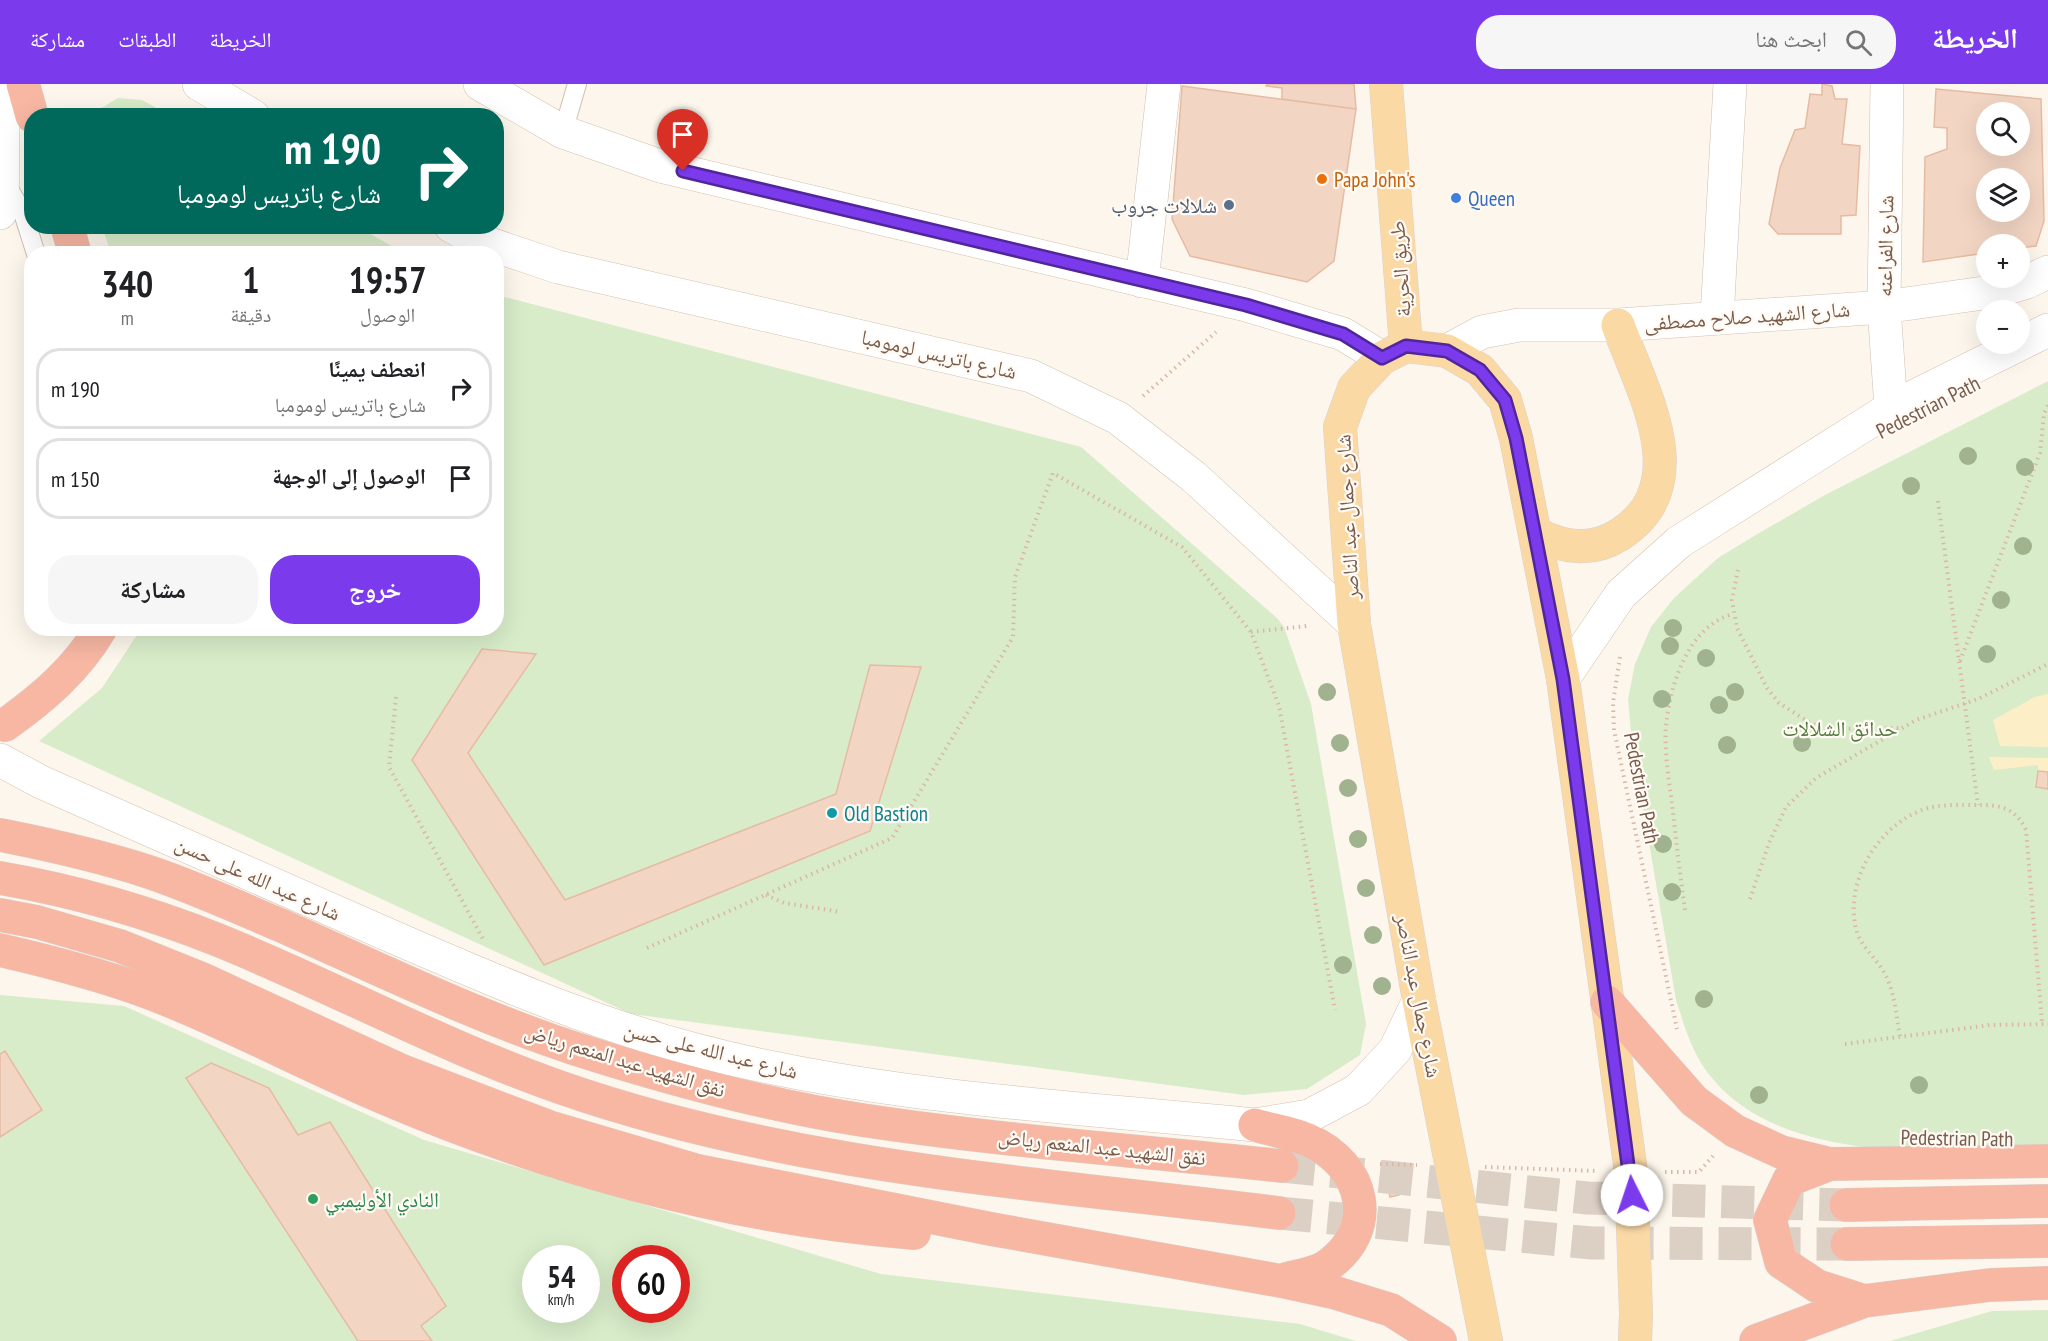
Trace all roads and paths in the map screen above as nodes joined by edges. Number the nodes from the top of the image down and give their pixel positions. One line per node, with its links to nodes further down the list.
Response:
1 (2, 84): 13 (main road)
2 (22, 84): 10 (highway)
3 (199, 84): 11 (main road)
4 (480, 84): 12 (main road)
5 (577, 84): 12 (lane)
6 (1164, 84): 20 (main road)
7 (1386, 84): 27 (main road, طريق الحرية)
8 (1730, 84): 23 (main road)
9 (1887, 84): 22 (main road, شارع الفراعنه)
10 (30, 108)
11 (240, 108)
12 (563, 132): 20 (main road)
13 (2, 151): 14 (main road); 15 (lane)
14 (0, 213)
15 (24, 216)
16 (466, 234): 17 (main road, شارع باتريس لومومبا)
17 (496, 246)
18 (504, 249): 30 (main road, شارع باتريس لومومبا)
19 (2048, 272): 22 (main road, شارع الشهيد صلاح مصطفى)
20 (1142, 281): 21 (main road)
21 (1246, 305): 27 (main road); 30 (path)
22 (1884, 307): 23 (main road, شارع الشهيد صلاح مصطفى); 29 (main road, شارع الفراعنه)
23 (1717, 318): 24 (main road, شارع الشهيد صلاح مصطفى)
24 (1618, 325): 26 (main road, شارع الشهيد صلاح مصطفى); 34 (main road)
25 (2048, 330): 29 (main road)
26 (1447, 351): 27 (main road); 34 (main road)
27 (1394, 352): 37 (main road, شارع جمال عبد الناصر)
28 (2048, 405): 32 (path)
29 (1891, 408): 43 (main road)
30 (1118, 418): 37 (main road, شارع باتريس لومومبا)
31 (2048, 429): 32 (path)
32 (2042, 431): 41 (path)
33 (1938, 501): 41 (path)
34 (1537, 534): 43 (main road)
35 (1738, 570): 36 (path)
36 (1733, 614): 47 (path); 54 (path)
37 (1354, 624): 38 (path); 60 (main road, شارع جمال عبد الناصر)
38 (1251, 632): 52 (path); 62 (path)
39 (96, 636): 46 (highway)
40 (1622, 649): 65 (path, Pedestrian Path)
41 (1959, 661): 45 (path)
42 (2048, 664): 45 (path)
43 (1563, 679): 61 (main road)
44 (396, 697): 59 (path)
45 (1965, 704): 47 (path); 49 (path)
46 (5, 724)
47 (1900, 728): 53 (path)
48 (0, 760): 59 (main road, شارع عبد الله على حسن)
49 (1978, 805): 63 (path); 66 (path)
50 (0, 835): 73 (highway, نفق الشهيد عبد المنعم رياض)
51 (0, 878): 78 (highway, نفق الشهيد عبد المنعم رياض)
52 (766, 895): 55 (path); 57 (path)
53 (1750, 899)
54 (1685, 910)
55 (841, 912)
56 (0, 915): 79 (highway)
57 (646, 948)
58 (0, 950): 79 (highway)
59 (508, 986): 68 (main road, شارع عبد الله على حسن)
60 (1419, 1000): 68 (main road, شارع عبد الله على حسن); 74 (main road, شارع جمال عبد الناصر)
61 (1607, 1002): 69 (highway); 75 (main road)
62 (1335, 1010)
63 (2042, 1023): 64 (path); 66 (path)
64 (2048, 1024)
65 (1678, 1035)
66 (1900, 1036): 67 (path)
67 (1845, 1044)
68 (1255, 1125): 71 (highway)
69 (1735, 1131): 72 (highway); 75 (path)
70 (2048, 1161): 72 (highway)
71 (1342, 1163): 74 (path); 82 (highway)
72 (1830, 1164): 84 (highway)
73 (1282, 1166)
74 (1452, 1166): 75 (path); 86 (main road, شارع جمال عبد الناصر)
75 (1630, 1172): 87 (main road)
76 (2048, 1201): 77 (highway)
77 (1846, 1204)
78 (1279, 1213)
79 (991, 1229): 82 (highway)
80 (2048, 1241): 81 (highway)
81 (1847, 1244)
82 (1281, 1281): 85 (highway)
83 (2048, 1283): 84 (highway)
84 (1864, 1301): 88 (highway)
85 (1440, 1341)
86 (1486, 1341)
87 (1635, 1341)
88 (1756, 1341)

